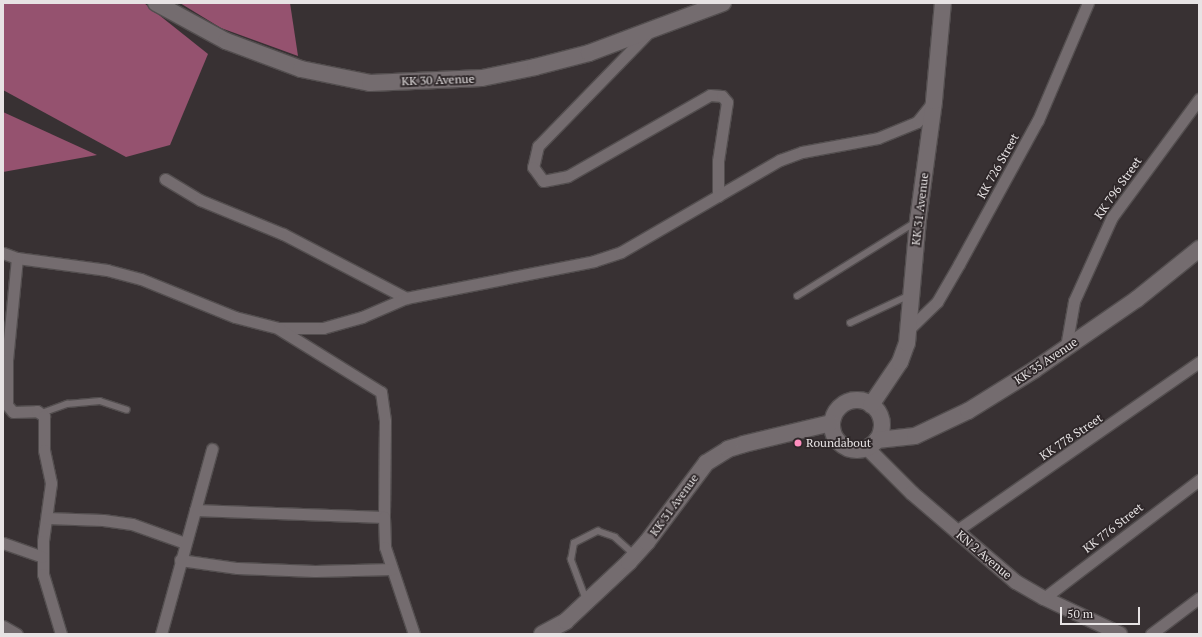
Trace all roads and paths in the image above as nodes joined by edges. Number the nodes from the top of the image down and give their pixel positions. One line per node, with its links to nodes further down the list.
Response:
1 (156, 3): 5 (main road, KK 30 Avenue)
2 (723, 3): 5 (main road, KK 30 Avenue)
3 (943, 3): 7 (main road, KK 31 Avenue)
4 (1088, 3): 19 (street, KK 726 Street)
5 (654, 27): 9 (street)
6 (1199, 99): 20 (street, KK 796 Street)
7 (934, 101): 9 (street); 10 (main road, KK 31 Avenue)
8 (164, 179): 16 (street)
9 (718, 196): 16 (street)
10 (918, 220): 14 (main road, KK 31 Avenue); 15 (lane)
11 (1199, 249): 20 (main road, KK 35 Avenue)
12 (3, 253): 13 (street)
13 (17, 258): 18 (street); 24 (street)
14 (910, 295): 17 (lane); 19 (main road, KK 31 Avenue)
15 (797, 296)
16 (406, 298): 18 (street)
17 (850, 323)
18 (278, 328): 30 (street)
19 (909, 329): 22 (main road, KK 31 Avenue)
20 (1066, 347): 26 (main road, KK 35 Avenue)
21 (1199, 362): 32 (street, KK 778 Street)
22 (871, 405): 25 (main road); 26 (main road)
23 (127, 410): 24 (lane)
24 (42, 413): 31 (street)
25 (831, 423): 26 (main road); 35 (main road, KK 31 Avenue)
26 (872, 444): 32 (street, KN 2 Avenue)
27 (212, 449): 29 (street)
28 (1199, 480): 39 (street, KK 776 Street)
29 (194, 510): 30 (street); 34 (street)
30 (384, 517): 38 (street)
31 (47, 518): 34 (street); 36 (street)
32 (956, 531): 39 (street, KN 2 Avenue)
33 (3, 543): 36 (street)
34 (185, 543): 37 (street)
35 (635, 555): 41 (main road, KK 31 Avenue); 41 (lane)
36 (42, 557): 44 (street)
37 (180, 560): 38 (street); 45 (street)
38 (392, 569): 46 (street)
39 (1044, 598): 48 (street, KN 2 Avenue)
40 (1199, 598): 49 (street)
41 (586, 602): 47 (main road, KK 31 Avenue)
42 (3, 626): 43 (street)
43 (17, 634)
44 (62, 634)
45 (161, 634)
46 (414, 634)
47 (542, 634)
48 (1120, 634)
49 (1151, 634)

